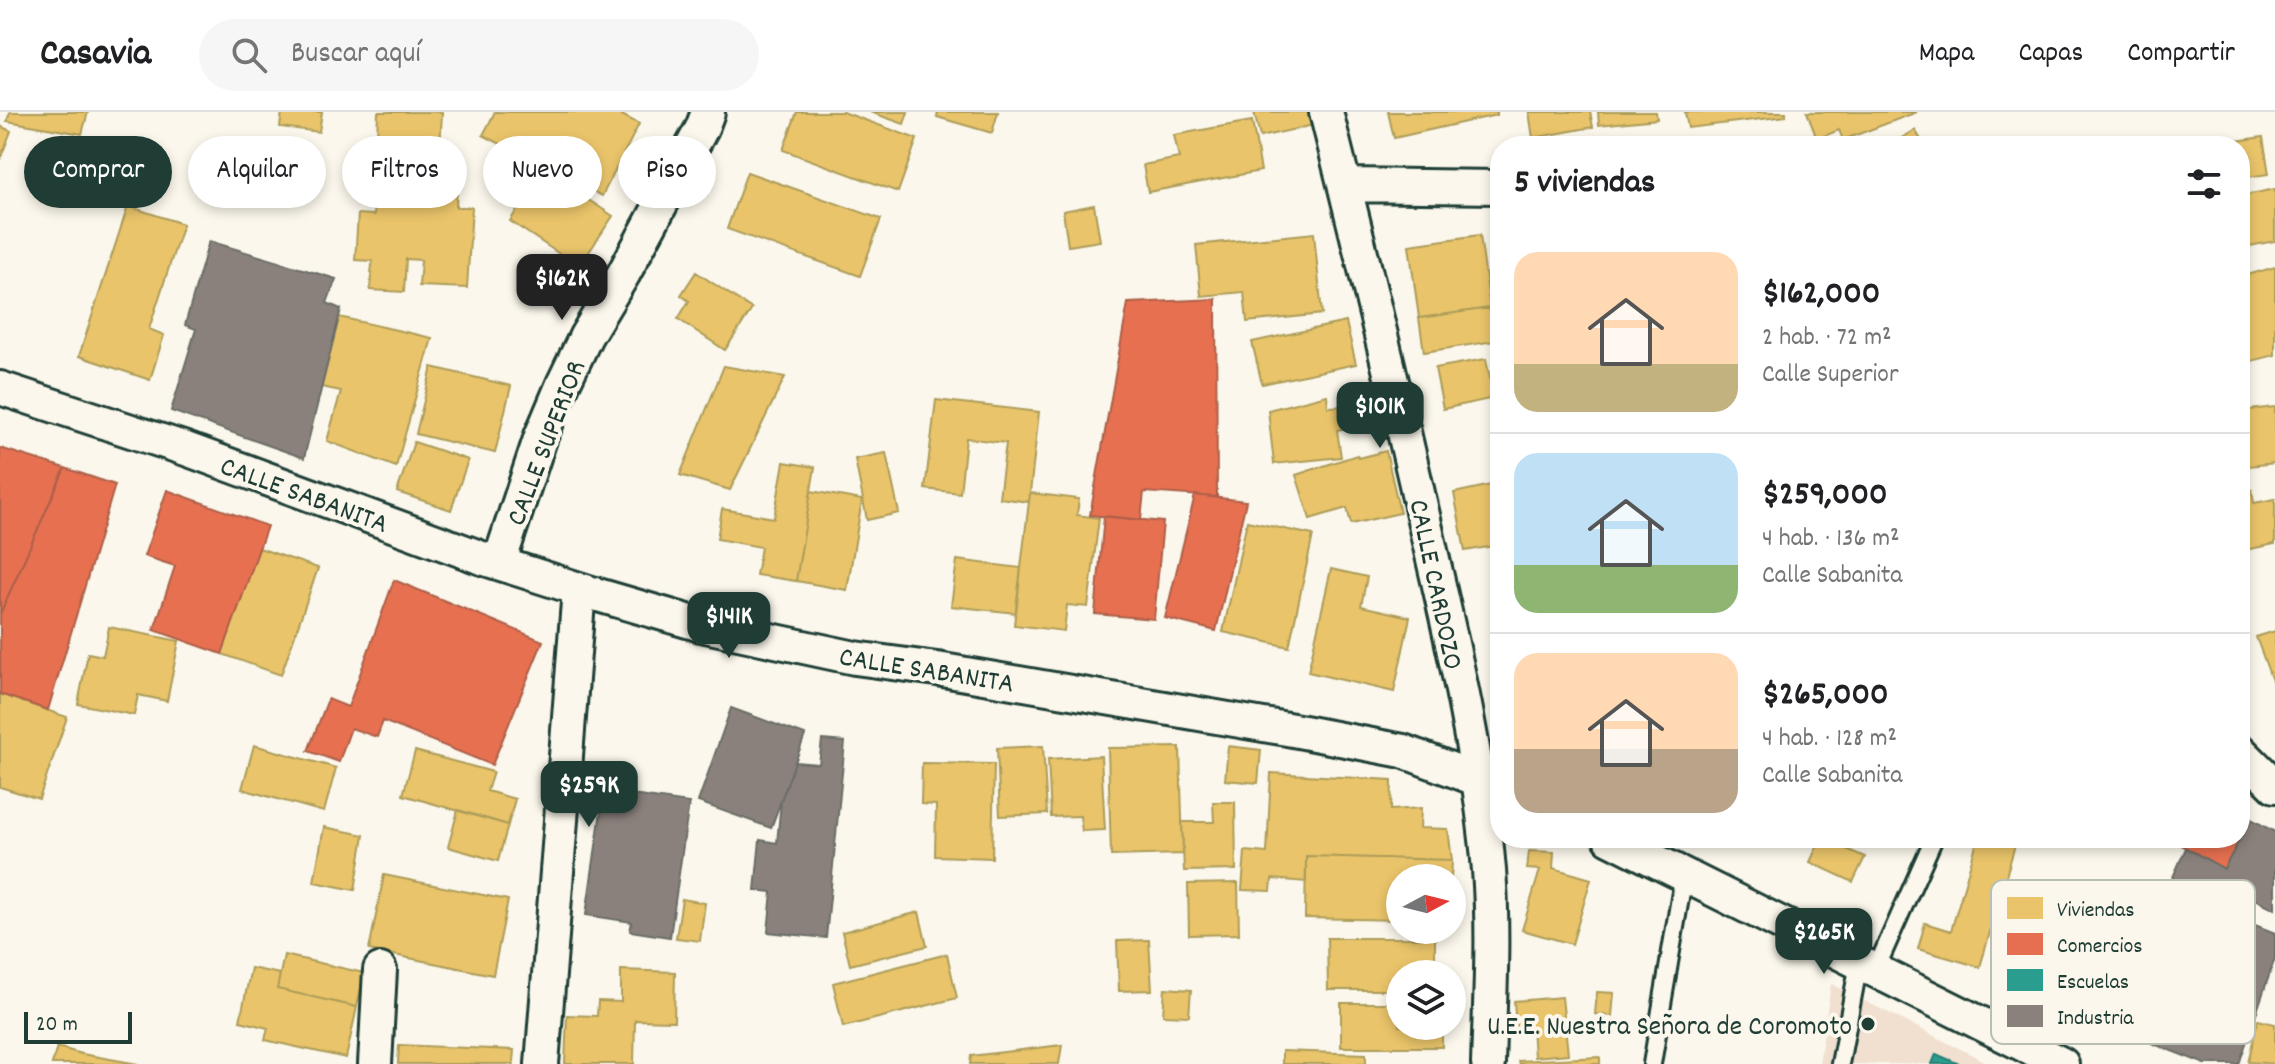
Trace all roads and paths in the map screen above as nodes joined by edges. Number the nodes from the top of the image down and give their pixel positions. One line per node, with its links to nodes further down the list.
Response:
1 (708, 112): 6 (street, CALLE SUPERIOR)
2 (1326, 112): 3 (street, CALLE CARDOZO)
3 (1345, 185): 4 (street); 9 (street, CALLE CARDOZO)
4 (1490, 187)
5 (0, 388): 6 (street, CALLE SABANITA)
6 (499, 563): 7 (street, CALLE SABANITA)
7 (579, 589): 9 (street, CALLE SABANITA); 20 (street)
8 (2250, 761): 10 (street)
9 (1489, 783): 21 (street, CALLE CARDOZO)
10 (2275, 786)
11 (1631, 848): 13 (street)
12 (1929, 848): 14 (lane)
13 (1684, 874): 14 (street); 22 (lane)
14 (1867, 967): 16 (street); 23 (lane)
15 (380, 970): 19 (street)
16 (1991, 1031)
17 (2017, 1044): 18 (street)
18 (2052, 1062)
19 (375, 1064)
20 (542, 1064)
21 (1488, 1064)
22 (1652, 1064)
23 (1840, 1064)

